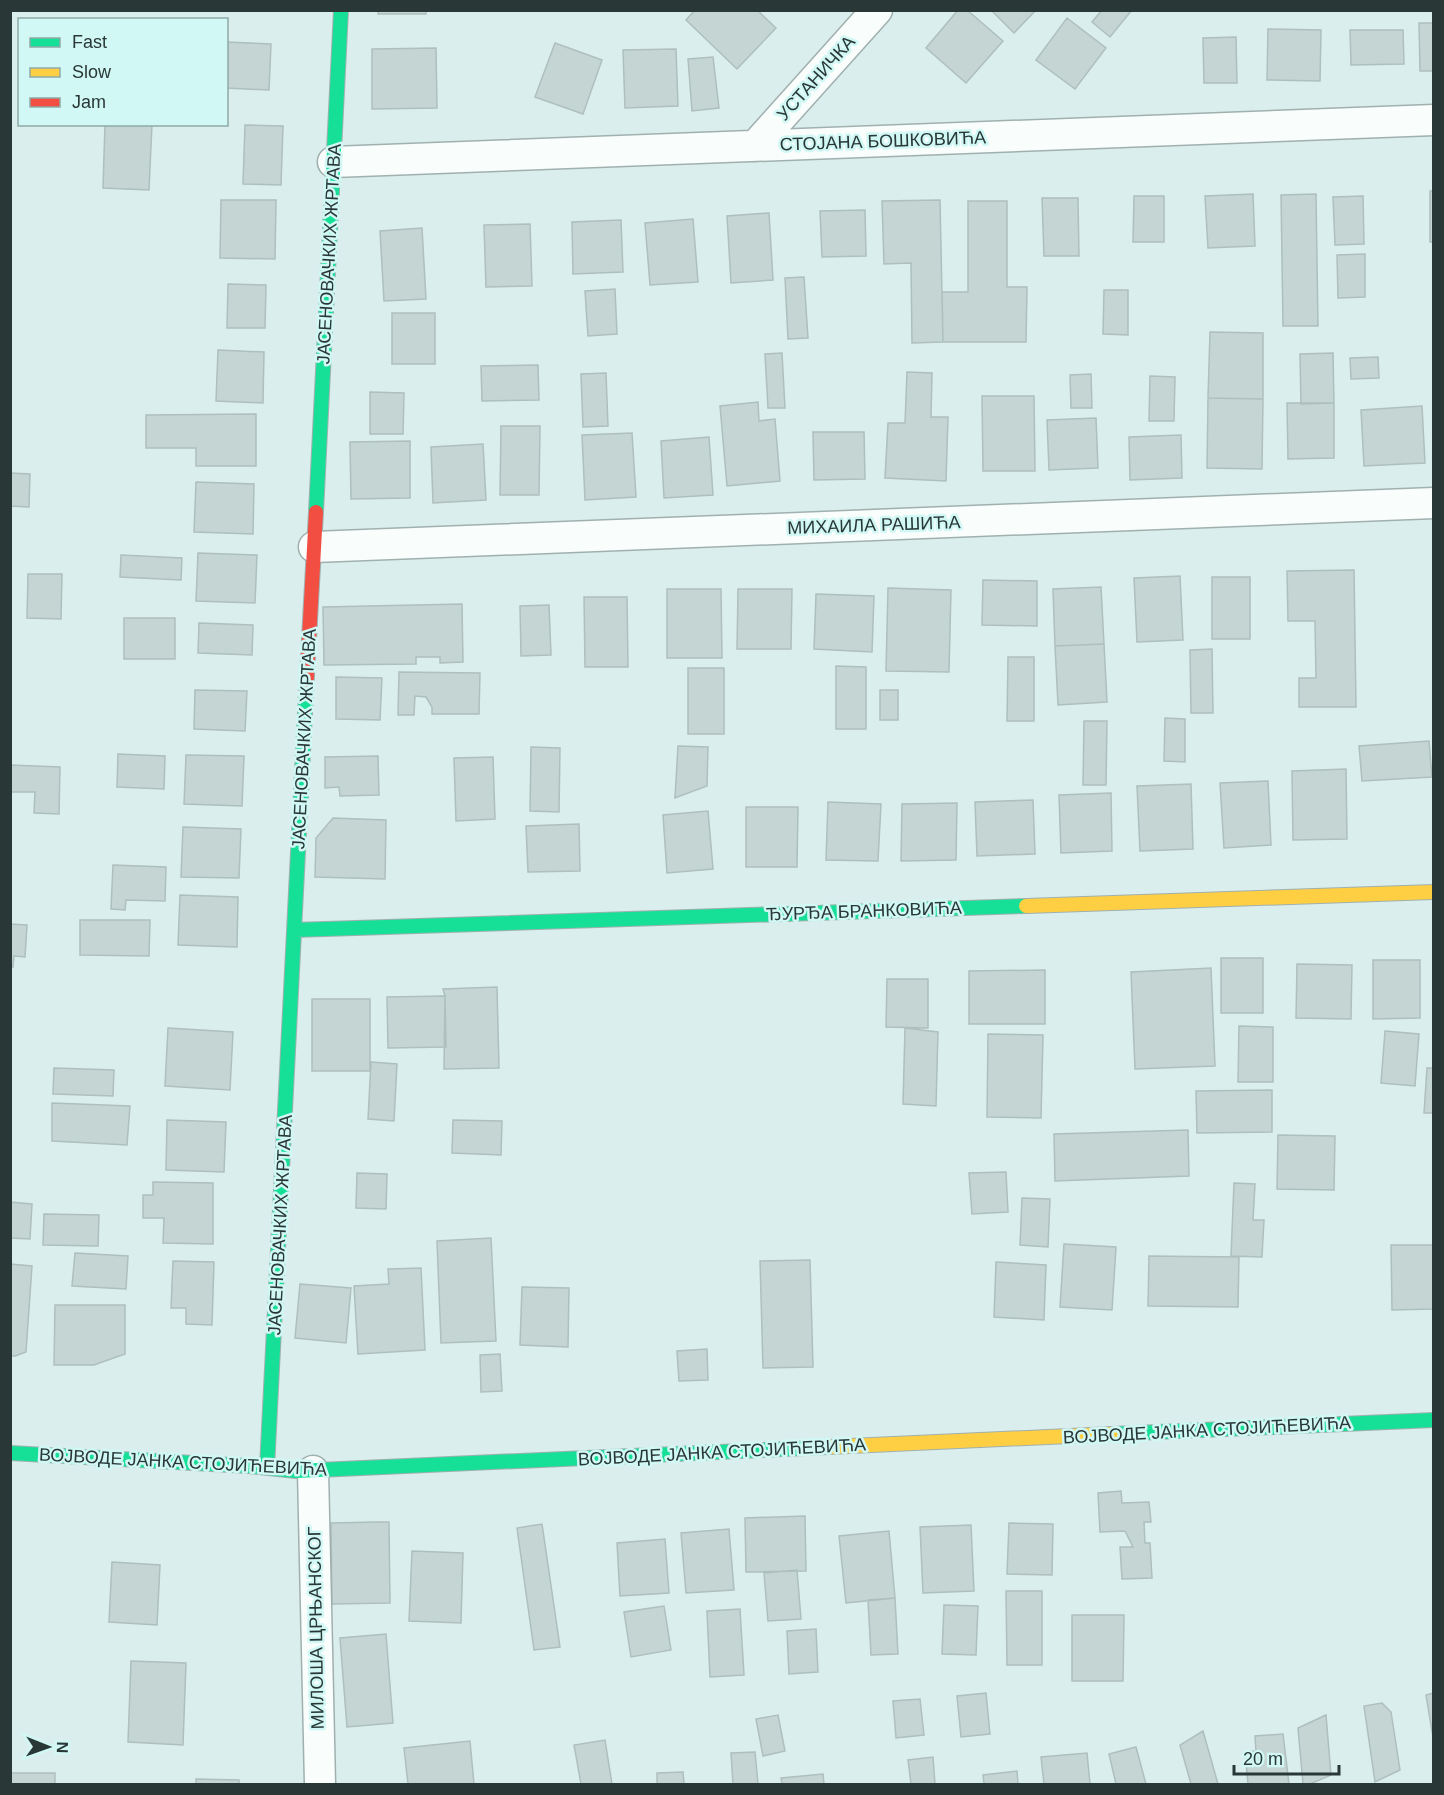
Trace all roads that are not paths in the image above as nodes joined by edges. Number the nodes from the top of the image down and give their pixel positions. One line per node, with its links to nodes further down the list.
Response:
1 (341, 10): 5 (street, ЈАСЕНОВАЧКИХ ЖРТАВА)
2 (877, 10): 4 (street, УСТАНИЧКА)
3 (1434, 120): 4 (street, СТОЈАНА БОШКОВИЋА)
4 (755, 146): 5 (street, СТОЈАНА БОШКОВИЋА)
5 (333, 162): 7 (street, ЈАСЕНОВАЧКИХ ЖРТАВА)
6 (1434, 503): 7 (street, МИХАИЛА РАШИЋА)
7 (314, 547): 9 (street, ЈАСЕНОВАЧКИХ ЖРТАВА)
8 (1434, 892): 9 (street, ЂУРЂА БРАНКОВИЋА)
9 (294, 930): 12 (street, ЈАСЕНОВАЧКИХ ЖРТАВА)
10 (1434, 1420): 13 (street, ВОЈВОДЕ ЈАНКА СТОЈИЋЕВИЋА)
11 (10, 1453): 12 (street, ВОЈВОДЕ ЈАНКА СТОЈИЋЕВИЋА)
12 (267, 1468): 13 (street, ВОЈВОДЕ ЈАНКА СТОЈИЋЕВИЋА)
13 (313, 1470): 14 (street, МИЛОША ЦРЊАНСКОГ)
14 (320, 1785)

